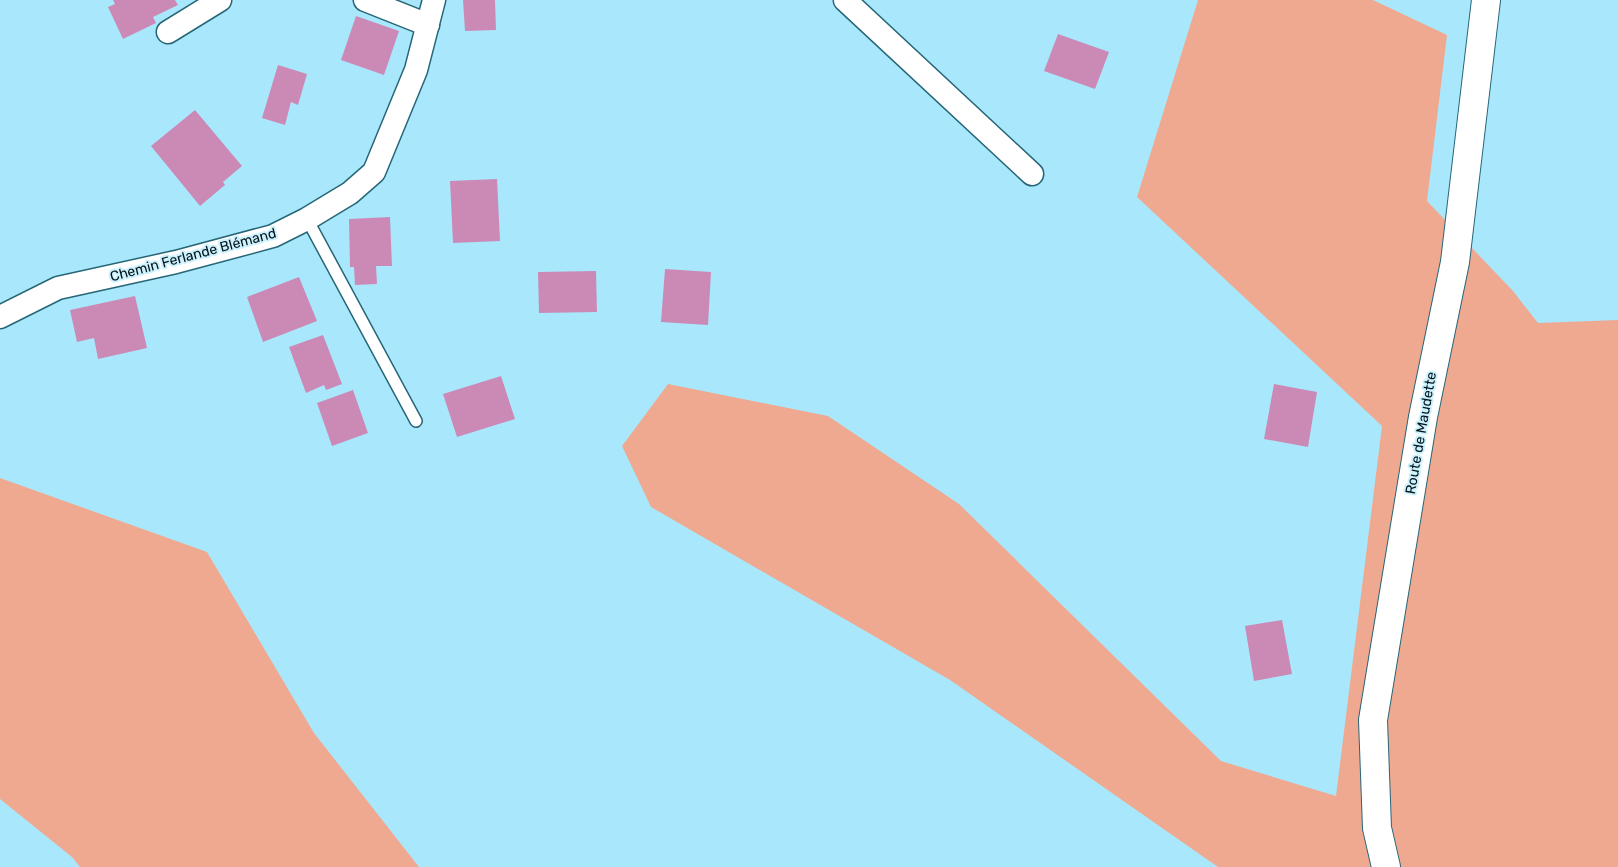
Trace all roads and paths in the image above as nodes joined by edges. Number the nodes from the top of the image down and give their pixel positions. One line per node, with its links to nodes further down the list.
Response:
1 (220, 0): 7 (street)
2 (365, 0): 6 (street)
3 (434, 0): 6 (street, Chemin Ferlande Blémand)
4 (845, 0): 8 (street)
5 (1486, 0): 12 (street, Route de Maudette)
6 (428, 25): 9 (street, Chemin Ferlande Blémand)
7 (168, 32)
8 (1032, 174)
9 (307, 219): 10 (street, Chemin Ferlande Blémand); 11 (lane)
10 (0, 318)
11 (416, 421)
12 (1386, 867)

